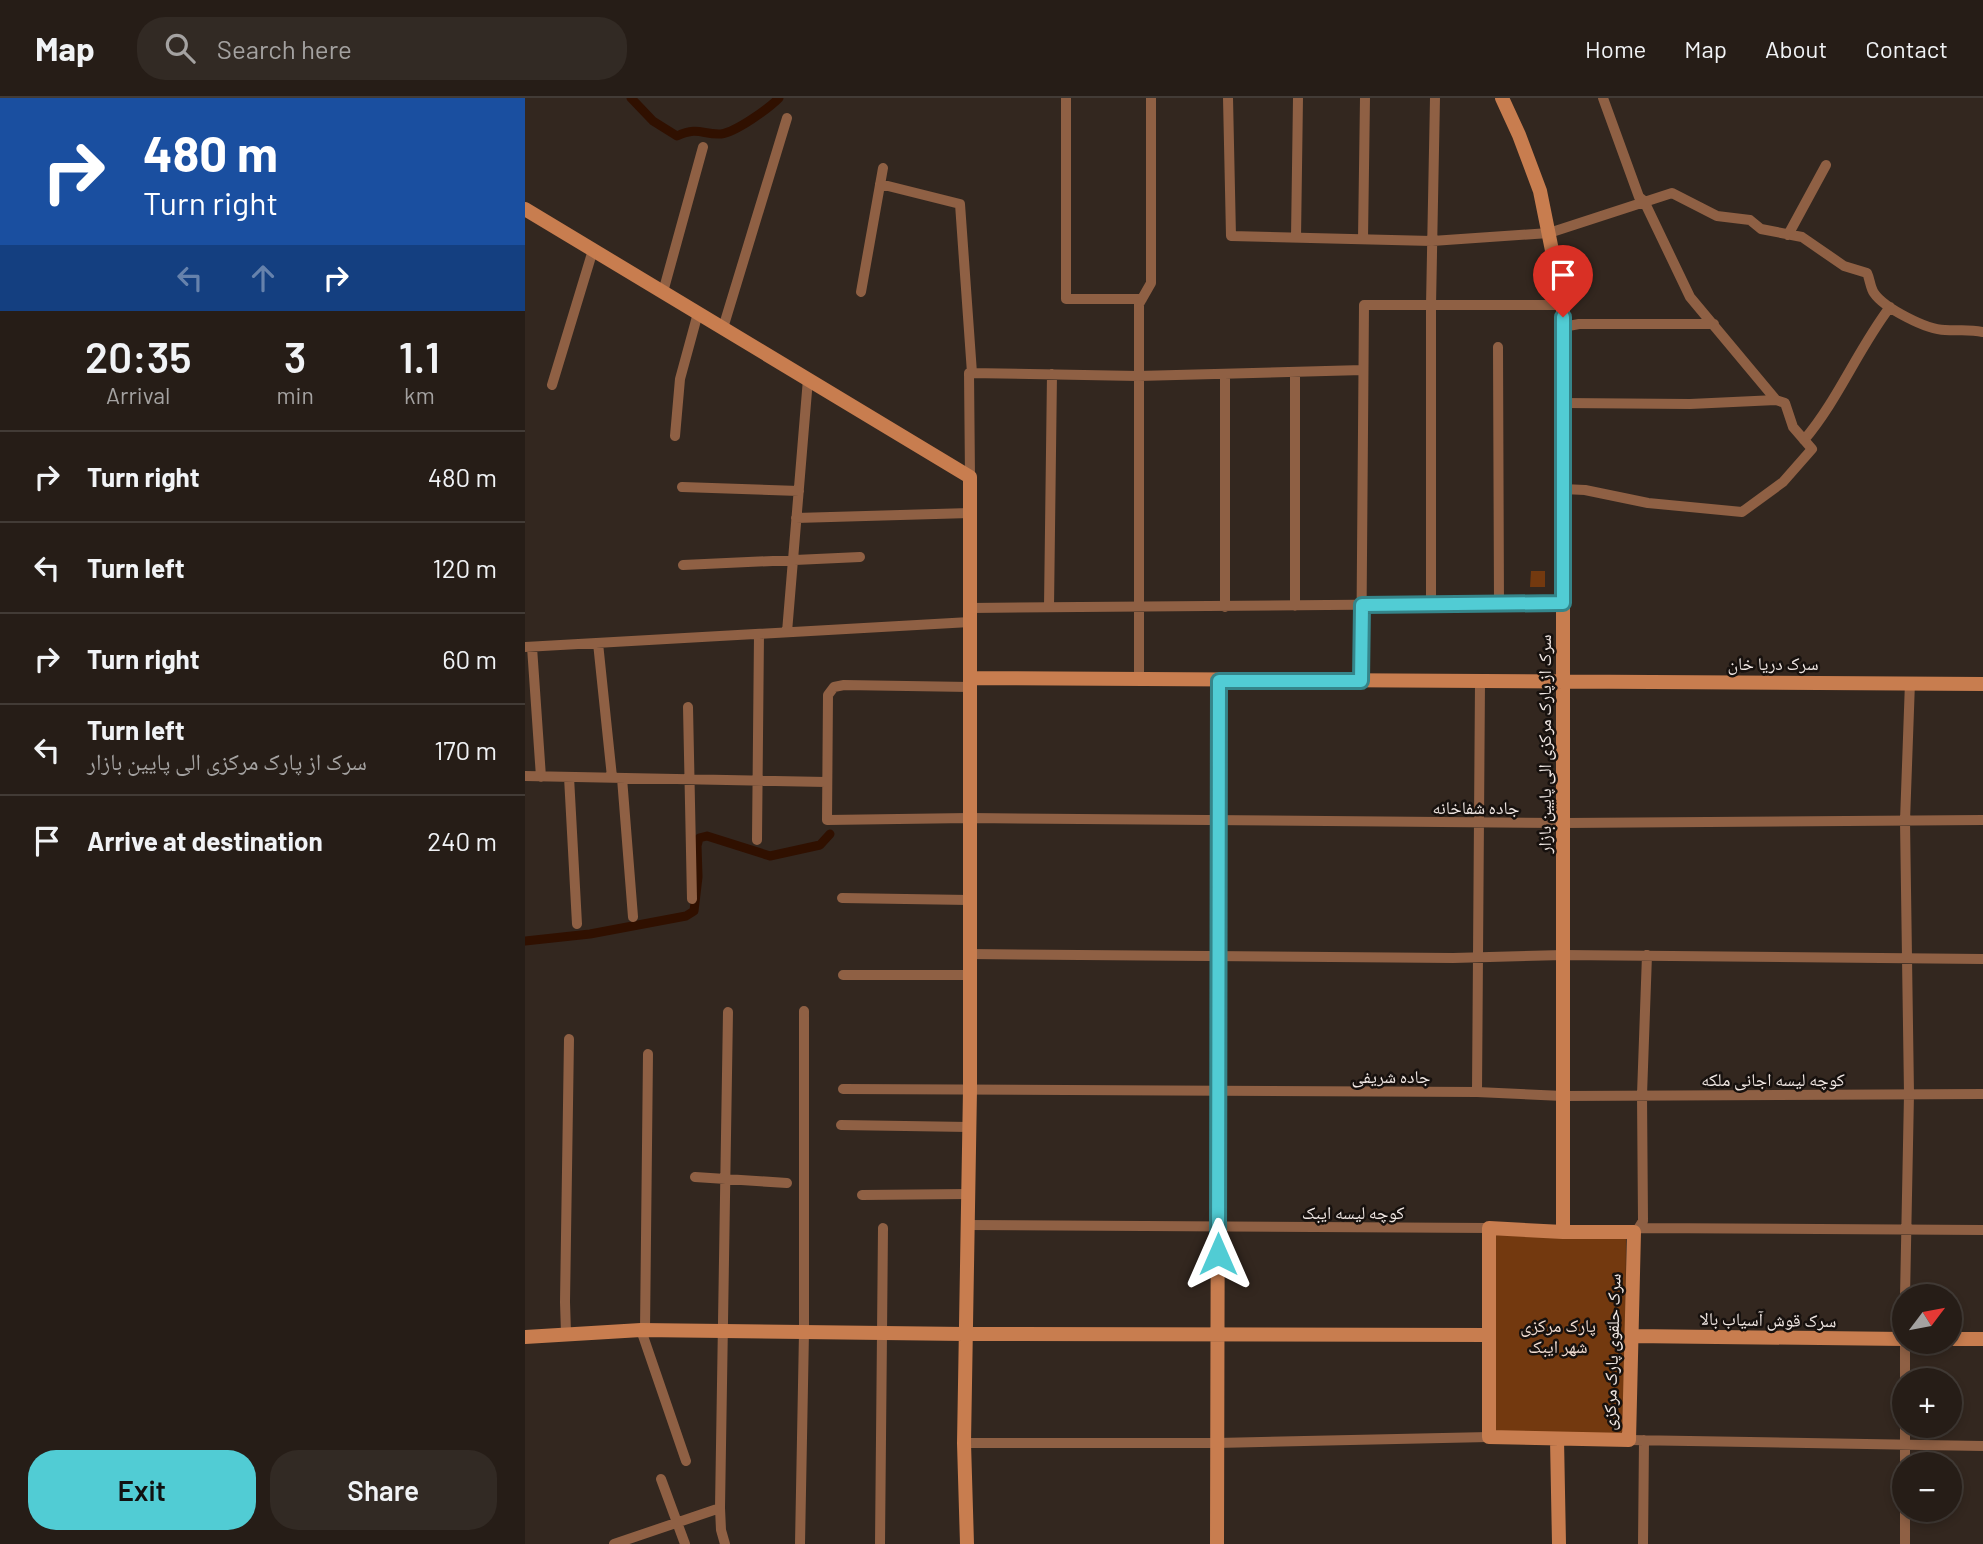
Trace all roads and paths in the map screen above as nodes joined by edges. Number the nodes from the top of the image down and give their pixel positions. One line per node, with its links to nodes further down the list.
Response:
1 (1066, 98): 24 (street)
2 (1151, 98): 24 (street)
3 (1228, 98): 18 (street)
4 (1298, 98): 18 (street)
5 (1365, 98): 19 (street)
6 (1434, 98): 20 (street)
7 (1502, 98): 16 (street, سرک از پارک مرکزی الی پایین بازار)
8 (1603, 98): 14 (street)
9 (787, 118): 31 (street)
10 (703, 147): 22 (street)
11 (1826, 164): 17 (street)
12 (883, 168): 13 (street)
13 (880, 184): 23 (street); 36 (street)
14 (1644, 201): 16 (street); 17 (street); 29 (street)
15 (525, 209): 21 (street)
16 (1549, 233): 20 (street); 26 (street, سرک از پارک مرکزی الی پایین بازار)
17 (1788, 235): 27 (street)
18 (1296, 238): 19 (street)
19 (1363, 239): 20 (street)
20 (1432, 241): 25 (street)
21 (593, 250): 22 (street); 41 (street)
22 (663, 292): 28 (street)
23 (861, 292)
24 (1142, 299): 39 (street)
25 (1431, 305): 26 (street); 34 (street); 56 (street)
26 (1563, 306): 30 (street, سرک از پارک مرکزی الی پایین بازار)
27 (1889, 307): 32 (street); 45 (street)
28 (698, 313): 31 (street); 44 (street)
29 (1714, 324): 30 (street); 42 (street)
30 (1563, 327): 43 (street, سرک از پارک مرکزی الی پایین بازار)
31 (723, 328): 40 (street)
32 (1983, 332)
33 (1498, 347): 57 (street)
34 (1363, 370): 35 (street); 58 (street)
35 (1295, 372): 38 (street); 60 (street)
36 (972, 373): 37 (street); 46 (street)
37 (1052, 374): 39 (street); 61 (street)
38 (1225, 374): 39 (street); 62 (street)
39 (1138, 376): 59 (street)
40 (808, 379): 46 (street); 49 (street)
41 (552, 385)
42 (1776, 400): 43 (street); 45 (street)
43 (1563, 403): 48 (street, سرک از پارک مرکزی الی پایین بازار)
44 (675, 436)
45 (1804, 440): 48 (street)
46 (970, 477): 50 (street)
47 (682, 487): 49 (street)
48 (1563, 489): 55 (street, سرک از پارک مرکزی الی پایین بازار)
49 (799, 491): 51 (street)
50 (970, 513): 51 (street); 63 (street)
51 (796, 518): 53 (street)
52 (860, 557): 53 (street)
53 (793, 558): 54 (street); 64 (street)
54 (683, 565)
55 (1563, 603): 57 (street); 73 (street, سرک از پارک مرکزی الی پایین بازار)
56 (1431, 604): 57 (street); 58 (street)
57 (1499, 604)
58 (1362, 605): 60 (street); 70 (street)
59 (1138, 606): 61 (street); 62 (street); 68 (street)
60 (1295, 606): 62 (street)
61 (1049, 607): 63 (street)
62 (1225, 607)
63 (970, 615): 64 (street); 71 (street)
64 (787, 632): 65 (street)
65 (759, 634): 66 (street); 82 (street)
66 (598, 643): 67 (street); 80 (street)
67 (529, 647): 78 (street)
68 (1139, 680): 69 (street, سرک دریا خان); 71 (street, سرک دریا خان)
69 (1219, 681): 70 (street, سرک دریا خان); 85 (street)
70 (1361, 681): 72 (street, سرک دریا خان)
71 (970, 682): 83 (street); 84 (street)
72 (1480, 682): 73 (street, سرک دریا خان); 88 (street)
73 (1564, 682): 74 (street, سرک دریا خان); 89 (street, سرک از پارک مرکزی الی پایین بازار)
74 (1910, 682): 75 (street, سرک دریا خان); 87 (street)
75 (1983, 684)
76 (688, 707): 81 (street)
77 (525, 776): 78 (street)
78 (541, 777): 79 (street)
79 (569, 777): 80 (street); 95 (street)
80 (617, 778): 81 (street); 94 (street)
81 (689, 778): 82 (street); 92 (street)
82 (758, 780): 83 (street); 90 (street)
83 (826, 782): 84 (street, جاده شفاخانه)
84 (969, 818): 85 (street, جاده شفاخانه); 93 (street)
85 (1219, 820): 88 (street, جاده شفاخانه); 97 (street)
86 (1983, 820): 87 (street, جاده شفاخانه)
87 (1905, 821): 89 (street, جاده شفاخانه); 102 (street)
88 (1480, 822): 89 (street, جاده شفاخانه); 100 (street)
89 (1563, 823): 98 (street, سرک از پارک مرکزی الی پایین بازار)
90 (757, 840)
91 (842, 898): 93 (street)
92 (692, 899)
93 (968, 900): 96 (street)
94 (633, 917)
95 (577, 924)
96 (968, 954): 97 (street); 104 (street)
97 (1219, 954): 100 (street); 111 (street)
98 (1563, 955): 99 (street); 100 (street); 116 (street, سرک از پارک مرکزی الی پایین بازار)
99 (1647, 955): 102 (street); 115 (street)
100 (1477, 957): 112 (street)
101 (1983, 959): 102 (street)
102 (1906, 960): 113 (street)
103 (843, 975): 104 (street)
104 (968, 975): 110 (street)
105 (804, 1011): 135 (street)
106 (728, 1012): 120 (street)
107 (569, 1039): 136 (street)
108 (648, 1054): 133 (street)
109 (843, 1089): 110 (street, جاده شریفی)
110 (970, 1090): 111 (street, جاده شریفی); 118 (street)
111 (1218, 1092): 112 (street, جاده شریفی); 126 (street)
112 (1477, 1092): 116 (street, جاده شریفی)
113 (1909, 1094): 114 (street, کوچه لیسه اجانی ملکه); 115 (street, کوچه لیسه اجانی ملکه); 128 (street)
114 (1983, 1094)
115 (1642, 1095): 116 (street, کوچه لیسه اجانی ملکه); 129 (street)
116 (1563, 1096): 131 (street, سرک از پارک مرکزی الی پایین بازار)
117 (841, 1125): 118 (street)
118 (969, 1127): 122 (street)
119 (695, 1177): 120 (street)
120 (727, 1178): 121 (street); 134 (street)
121 (787, 1183)
122 (968, 1194): 123 (street); 124 (street)
123 (862, 1195)
124 (967, 1225): 126 (street, کوچه لیسه ایبک); 138 (street)
125 (883, 1228): 137 (street)
126 (1218, 1228): 127 (street, کوچه لیسه ایبک); 139 (street)
127 (1489, 1228): 131 (street); 140 (street)
128 (1905, 1229): 129 (street); 130 (street); 132 (street)
129 (1637, 1230): 131 (street); 141 (street, سرک حلقوی پارک مرکزی)
130 (1983, 1230)
131 (1563, 1232)
132 (1905, 1284)
133 (643, 1330): 134 (street); 136 (street); 155 (street)
134 (723, 1331): 135 (street); 157 (street)
135 (804, 1332): 137 (street); 163 (street)
136 (566, 1333): 142 (street)
137 (881, 1333): 138 (street); 164 (street)
138 (964, 1334): 139 (street); 150 (street)
139 (1218, 1334): 140 (street); 151 (street)
140 (1489, 1335): 146 (street)
141 (1632, 1336): 145 (street, سرک قوش آسیاب بالا); 149 (street, سرک حلقوی پارک مرکزی)
142 (525, 1337)
143 (1962, 1339): 144 (street)
144 (1983, 1339)
145 (1892, 1341)
146 (1489, 1437): 147 (street, سرک حلقوی پارک مرکزی); 151 (street)
147 (1557, 1438): 149 (street, سرک حلقوی پارک مرکزی); 167 (street)
148 (1905, 1438): 152 (street)
149 (1637, 1440): 152 (street); 168 (street)
150 (964, 1443): 151 (street); 165 (street)
151 (1217, 1443): 166 (street)
152 (1905, 1446): 153 (street); 154 (street)
153 (1983, 1446)
154 (1905, 1452)
155 (686, 1461)
156 (661, 1479): 158 (street)
157 (720, 1508): 158 (street); 162 (street)
158 (677, 1521): 160 (street); 161 (street)
159 (1905, 1522): 169 (street)
160 (614, 1544)
161 (685, 1544)
162 (725, 1544)
163 (800, 1544)
164 (880, 1544)
165 (967, 1544)
166 (1217, 1544)
167 (1559, 1544)
168 (1643, 1544)
169 (1905, 1544)

